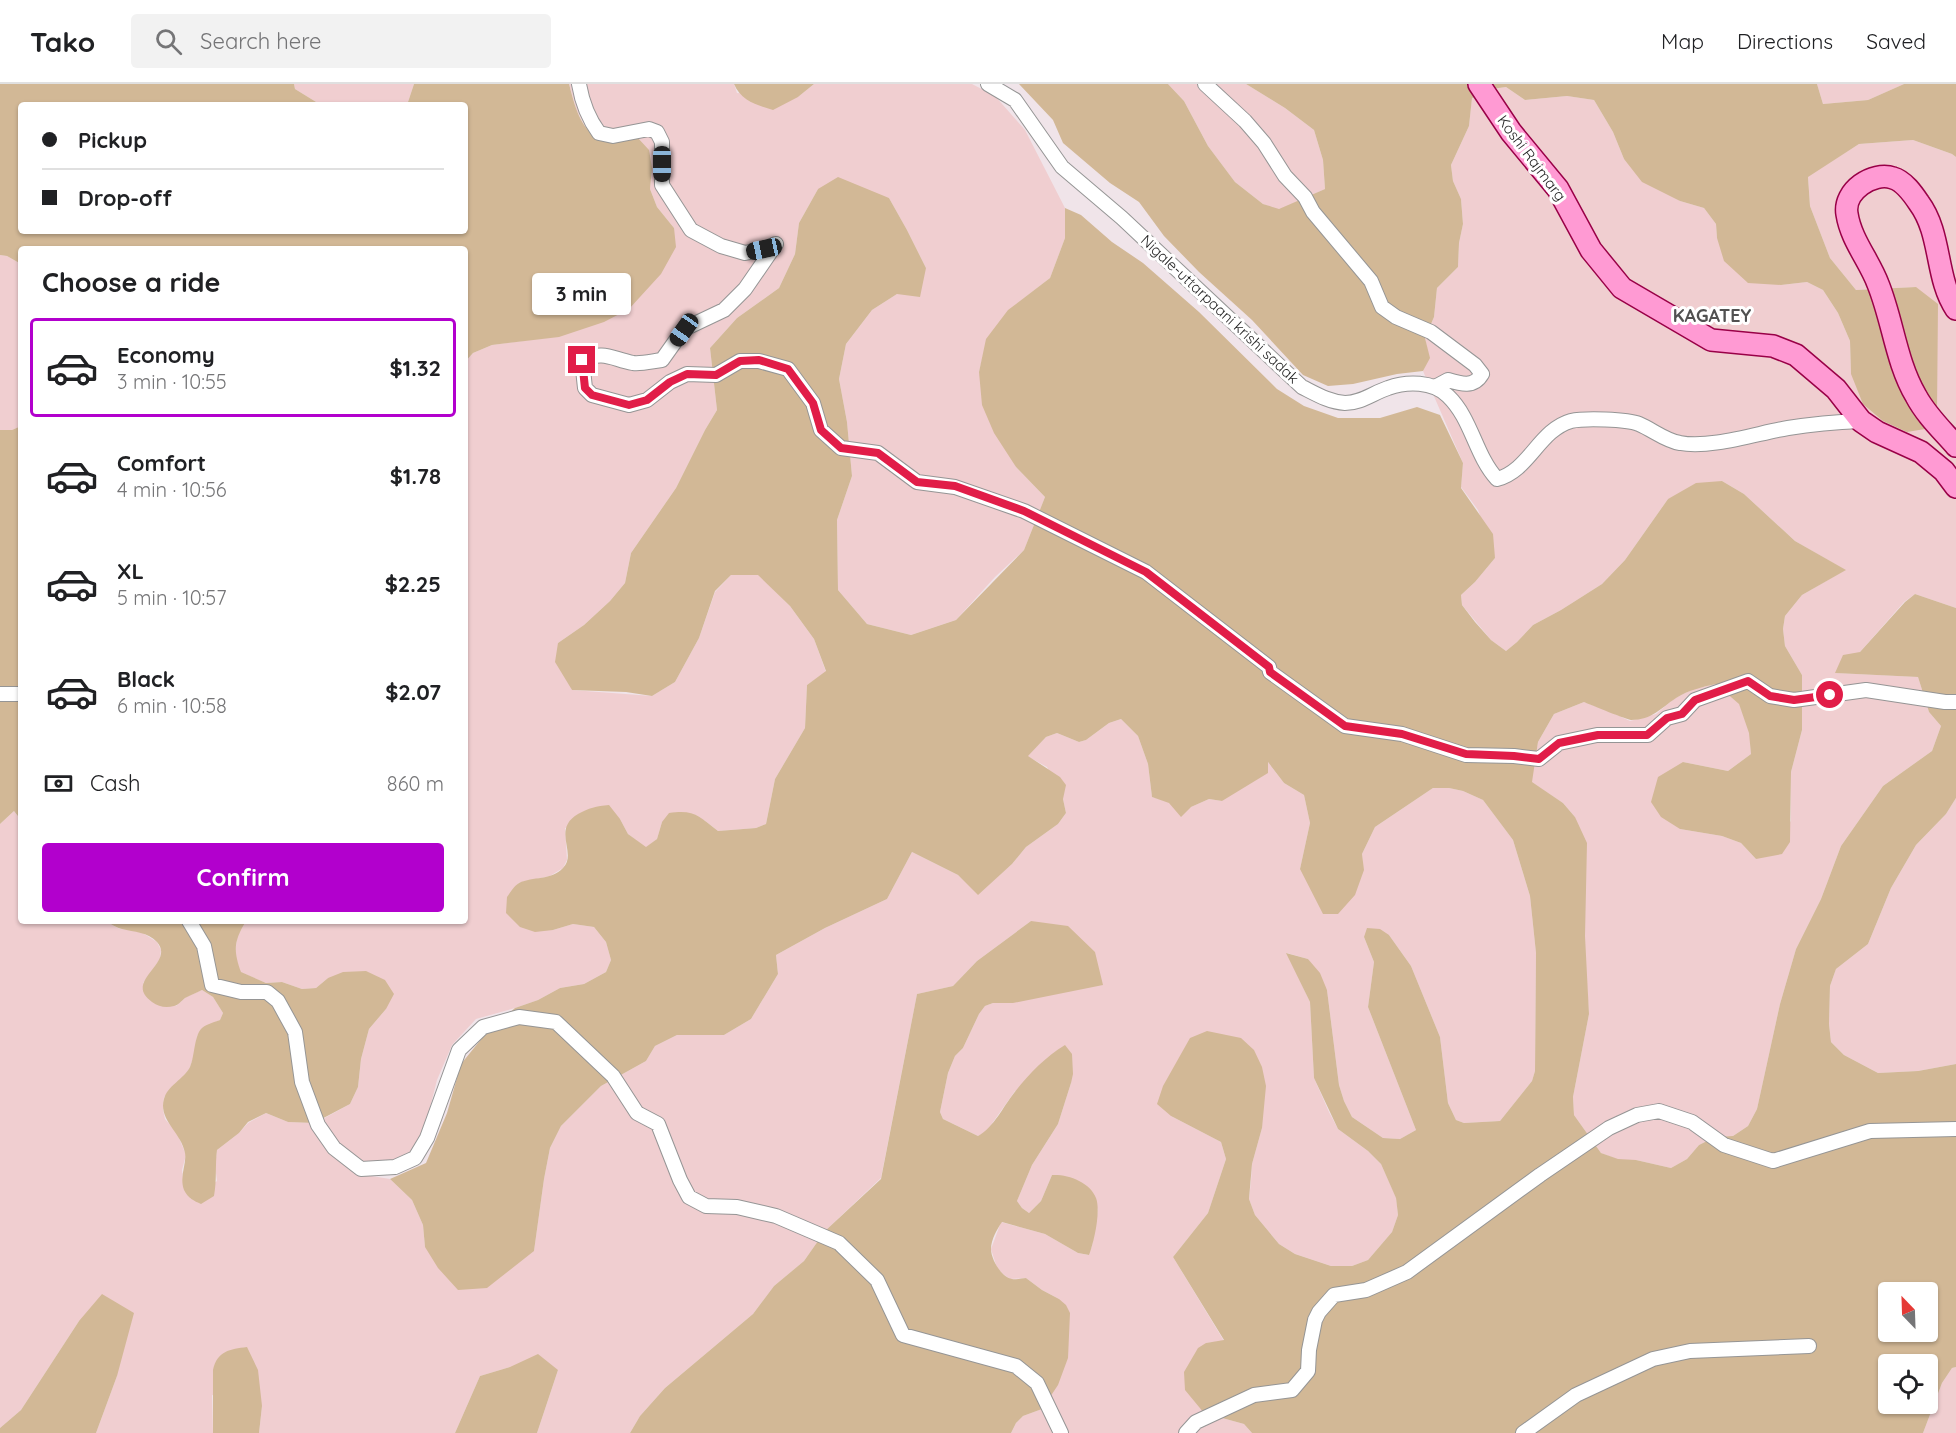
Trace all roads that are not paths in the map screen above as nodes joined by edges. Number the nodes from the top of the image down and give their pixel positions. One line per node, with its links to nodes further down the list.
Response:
1 (579, 84): 12 (street)
2 (988, 84): 6 (street, Nigale-uttarpaani krishi sadak)
3 (1205, 84): 6 (street, Nigale-uttarpaani krishi sadak)
4 (1479, 84): 7 (main road, Koshi Rajmarg)
5 (1956, 309): 8 (main road)
6 (1435, 387): 7 (street)
7 (1861, 421): 9 (main road, Koshi Rajmarg)
8 (1956, 446)
9 (1956, 487)
10 (0, 694): 11 (street)
11 (18, 694)
12 (1956, 702)
13 (191, 924): 16 (street)
14 (1956, 1129): 17 (street)
15 (1809, 1346): 18 (street)
16 (1061, 1433)
17 (1186, 1433)
18 (1523, 1433)

